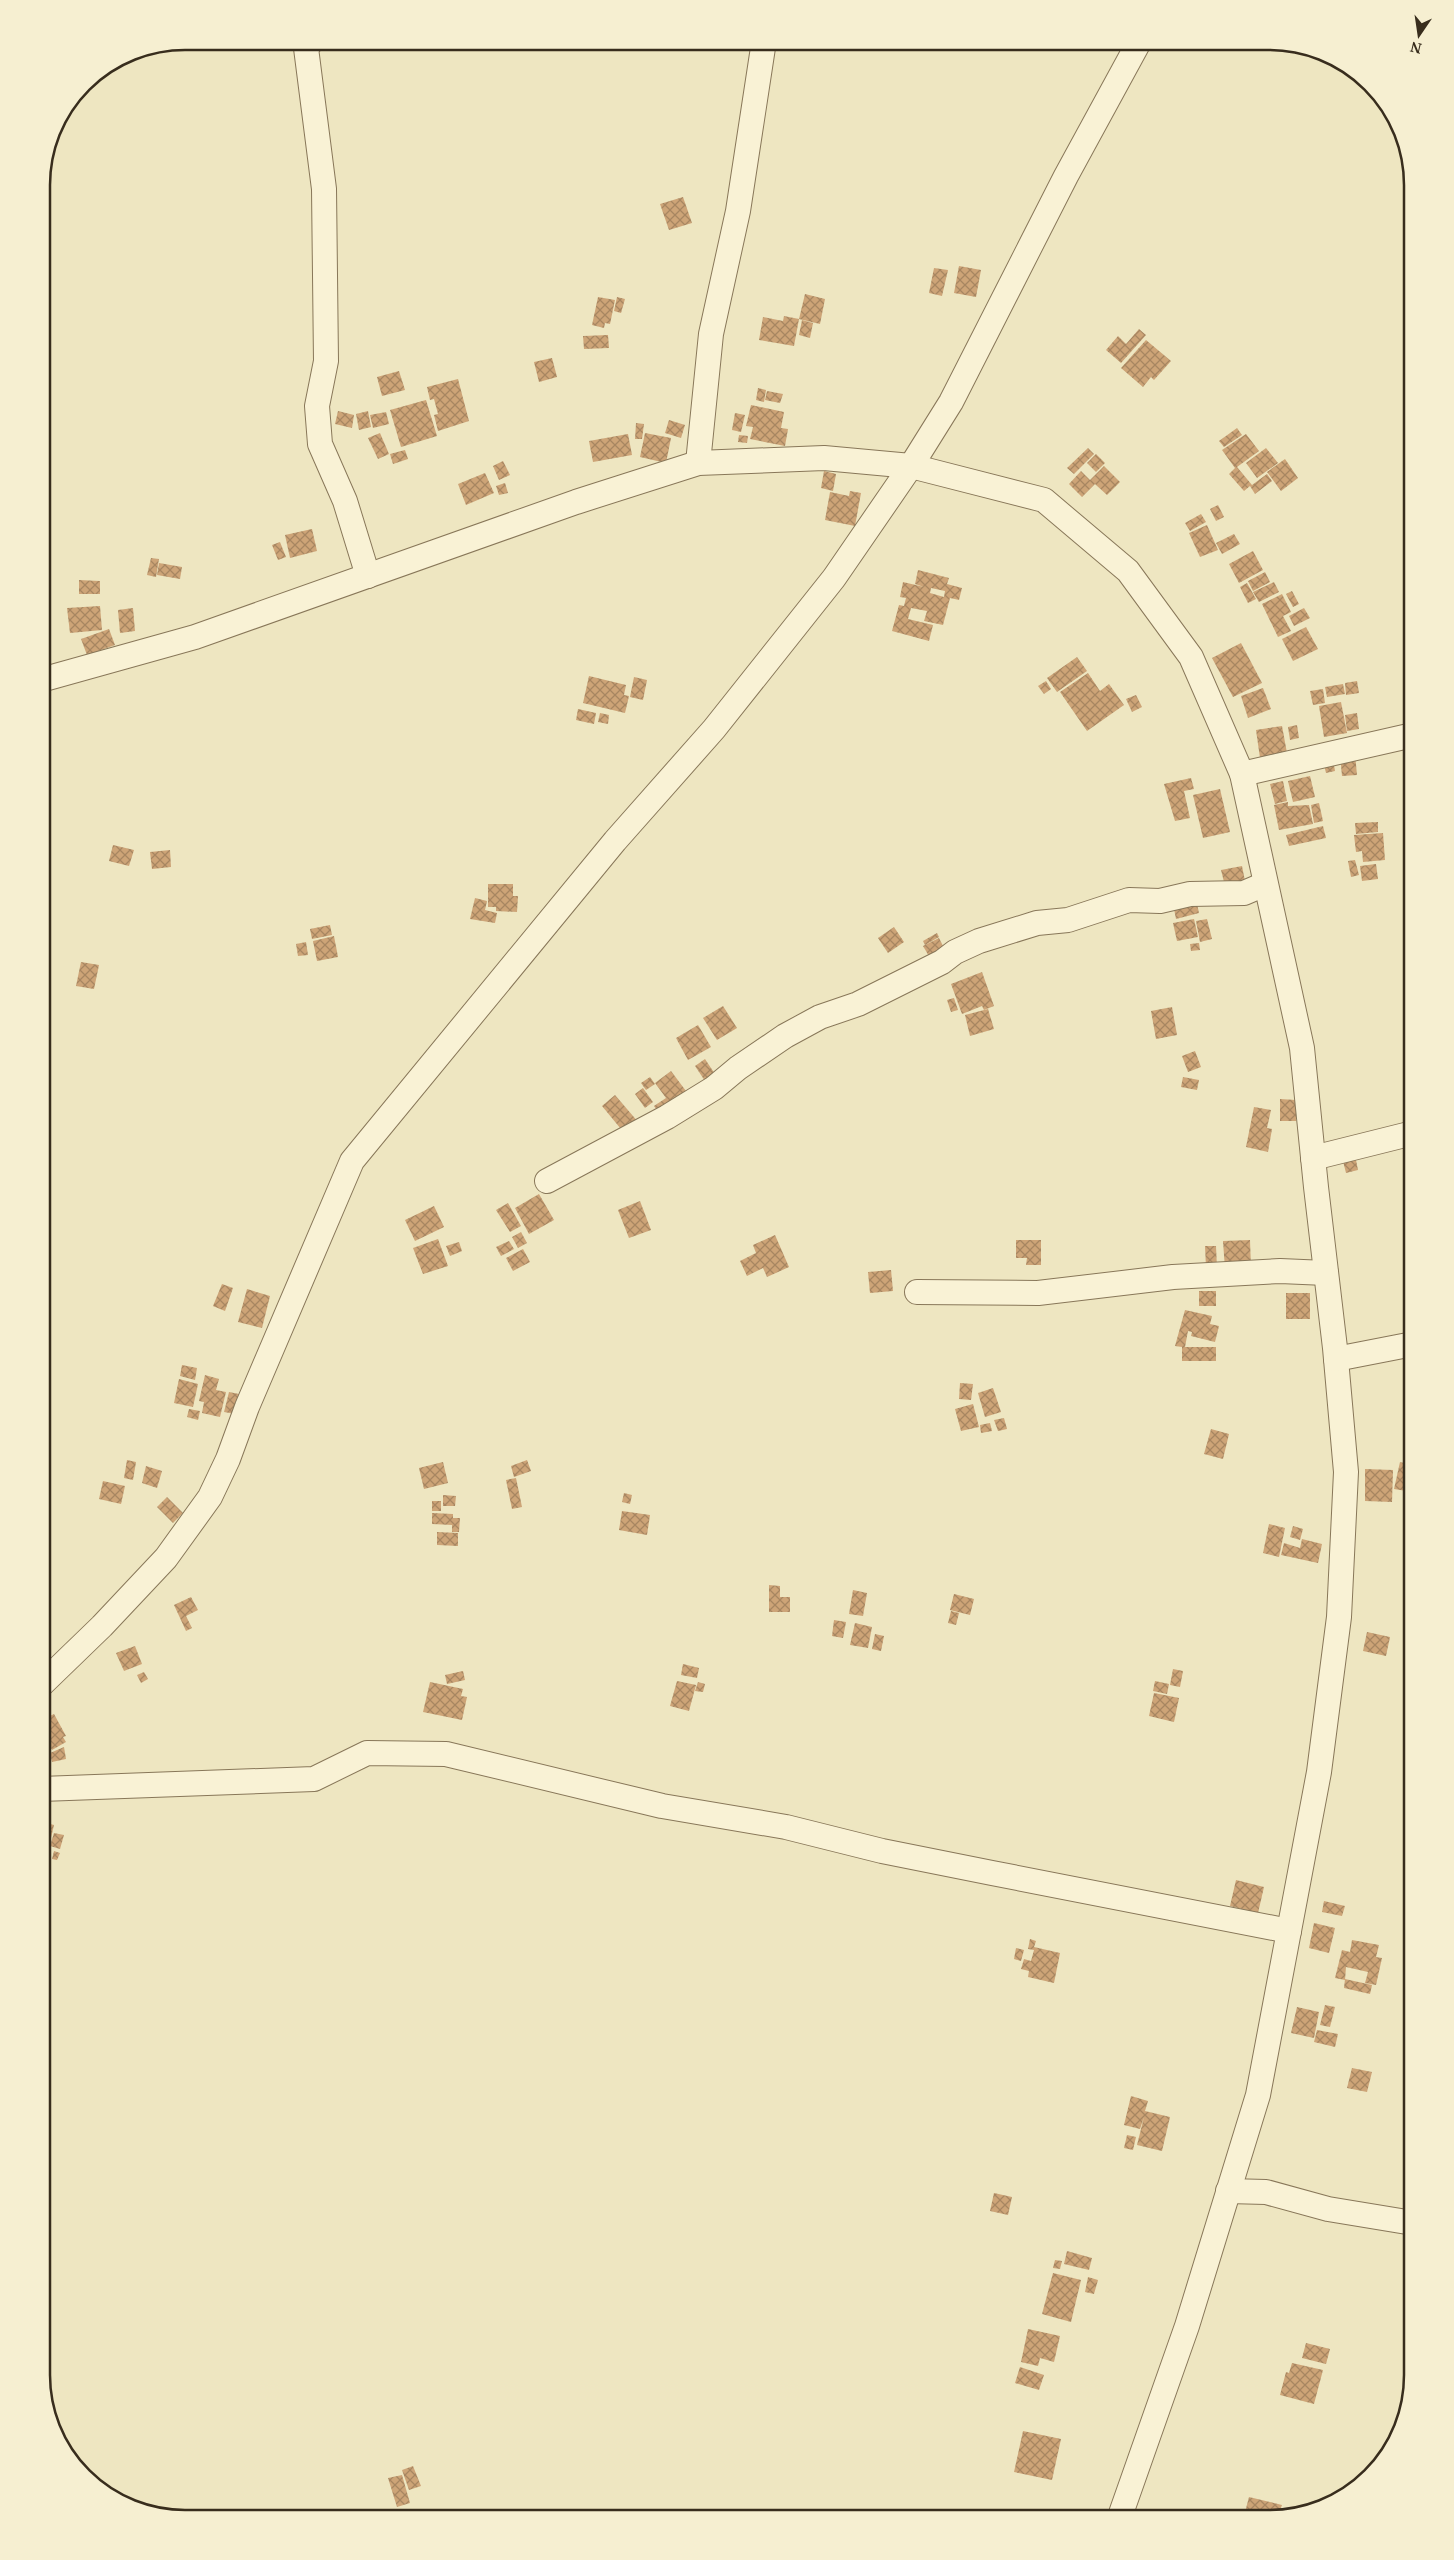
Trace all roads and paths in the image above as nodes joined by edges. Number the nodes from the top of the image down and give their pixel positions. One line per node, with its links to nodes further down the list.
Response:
1 (306, 50): 6 (street)
2 (763, 50): 4 (street)
3 (1135, 50): 5 (street)
4 (698, 463): 5 (street); 6 (street)
5 (911, 466): 9 (street); 18 (street)
6 (368, 576): 7 (street)
7 (50, 678)
8 (1404, 737): 9 (street)
9 (1242, 774): 10 (street)
10 (1265, 884): 12 (street); 13 (street)
11 (1404, 1135): 12 (street)
12 (1313, 1158): 14 (street)
13 (547, 1181)
14 (1326, 1273): 15 (street); 17 (street)
15 (917, 1292)
16 (1404, 1346): 17 (street)
17 (1336, 1359): 20 (street)
18 (50, 1676)
19 (50, 1789): 20 (street)
20 (1289, 1930): 21 (street)
21 (1228, 2191): 22 (street); 23 (street)
22 (1404, 2222)
23 (1122, 2510)

